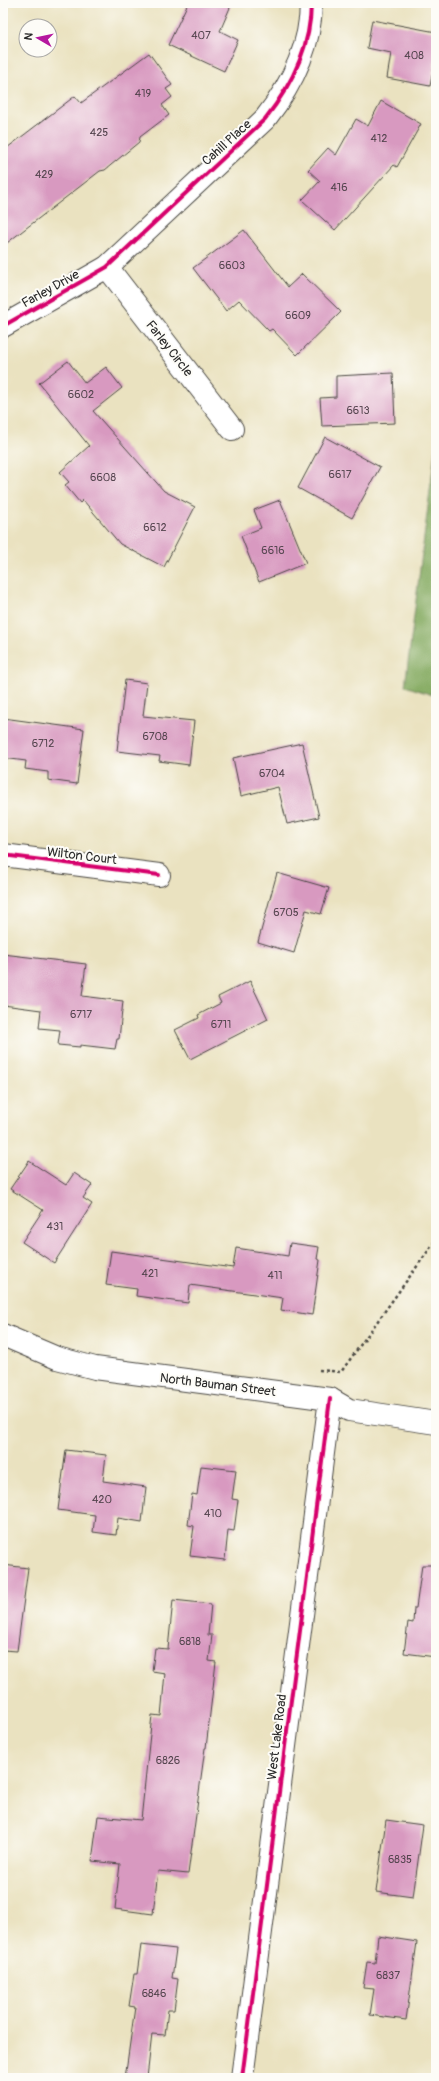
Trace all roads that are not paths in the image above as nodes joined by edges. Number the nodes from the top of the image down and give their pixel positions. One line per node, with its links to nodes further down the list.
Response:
1 (311, 3): 2 (street, Cahill Place)
2 (107, 267): 3 (street, Farley Drive); 4 (street, Farley Circle)
3 (3, 326)
4 (232, 429)
5 (3, 855): 6 (street, Wilton Court)
6 (159, 875)
7 (3, 1335): 8 (street, North Bauman Street)
8 (330, 1399): 9 (street, North Bauman Street); 10 (street, West Lake Road)
9 (436, 1423)
10 (242, 2078)

